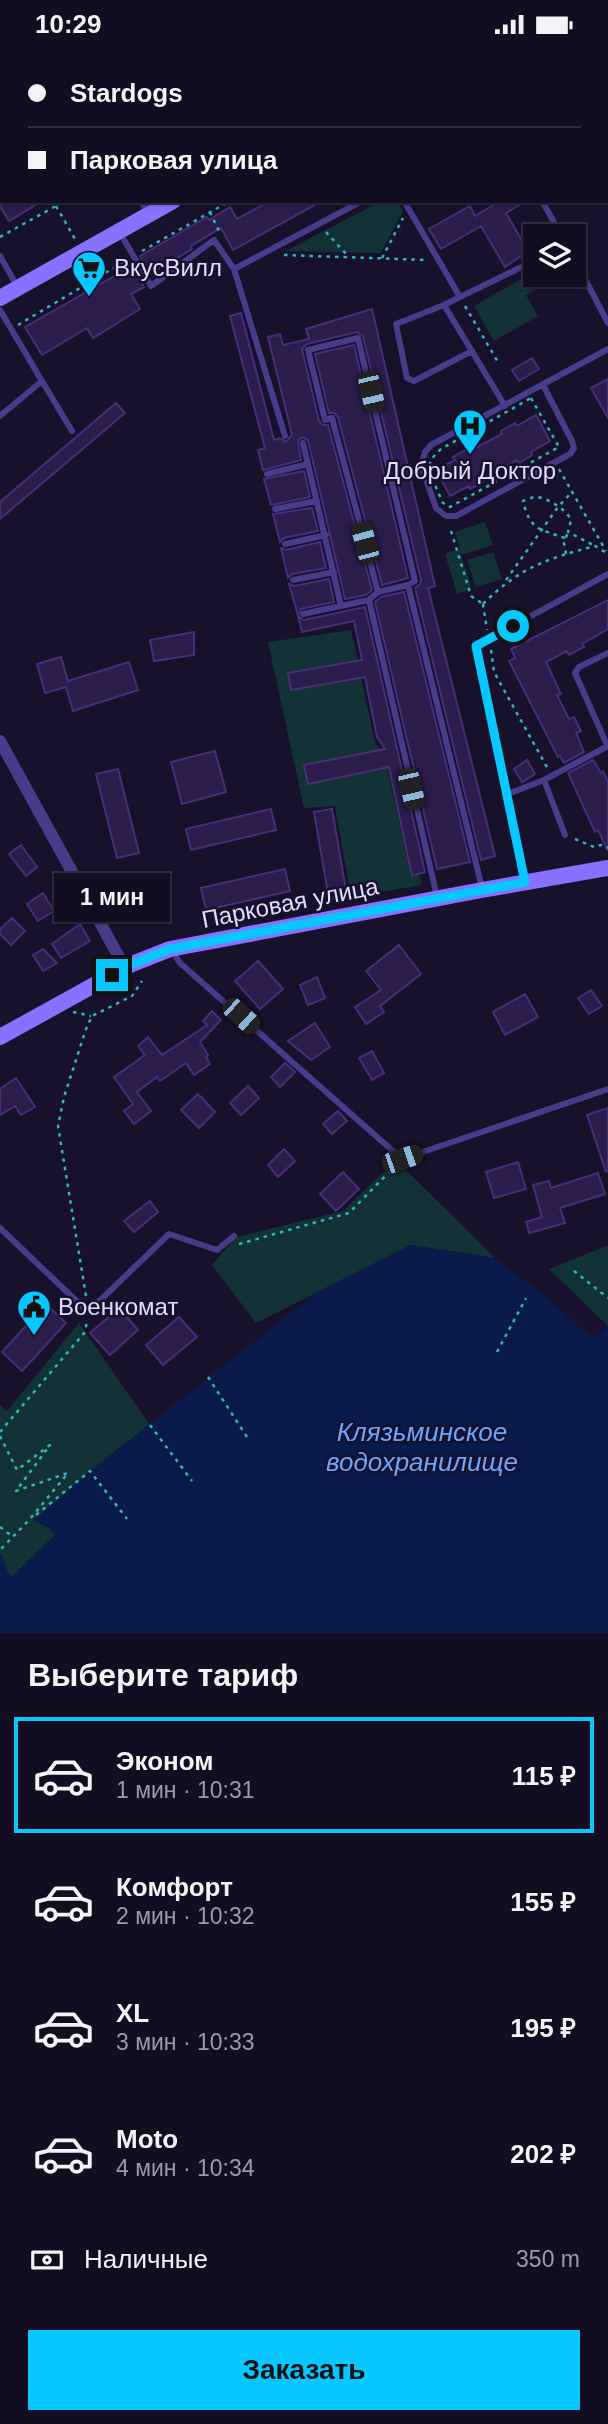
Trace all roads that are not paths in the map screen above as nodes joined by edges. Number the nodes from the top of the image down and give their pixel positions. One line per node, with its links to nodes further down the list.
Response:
1 (165, 203): 5 (street)
2 (358, 203): 10 (lane)
3 (405, 203): 13 (lane)
4 (543, 203): 6 (lane)
5 (145, 208): 7 (street)
6 (555, 224)
7 (119, 232): 10 (lane); 12 (street)
8 (0, 255): 12 (lane)
9 (523, 266): 13 (lane)
10 (234, 269): 25 (lane)
11 (586, 281): 17 (lane)
12 (18, 288): 14 (street)
13 (460, 297): 15 (lane)
14 (0, 298)
15 (444, 305): 19 (lane); 19 (lane)
16 (0, 310): 20 (lane)
17 (608, 323)
18 (608, 349): 21 (lane)
19 (472, 351): 22 (lane)
20 (42, 381): 23 (lane); 24 (lane)
21 (543, 385): 22 (lane); 22 (lane)
22 (505, 406)
23 (0, 416)
24 (72, 431)
25 (285, 436)
26 (303, 443): 27 (lane)
27 (308, 464): 28 (lane); 29 (lane)
28 (267, 474)
29 (317, 501): 30 (lane); 31 (lane)
30 (275, 509)
31 (326, 535): 32 (lane); 33 (lane)
32 (285, 544)
33 (334, 572): 35 (lane); 39 (lane)
34 (608, 574): 45 (lane)
35 (293, 580)
36 (408, 585): 37 (lane); 37 (lane); 49 (lane)
37 (378, 592): 38 (lane)
38 (369, 600): 39 (lane); 50 (lane)
39 (341, 605): 40 (lane)
40 (303, 614)
41 (608, 653): 43 (lane)
42 (0, 740): 52 (street)
43 (608, 747): 44 (lane)
44 (544, 781): 45 (lane); 46 (lane)
45 (508, 794): 48 (lane)
46 (565, 835)
47 (608, 868): 48 (street, Парковая улица)
48 (525, 882): 49 (street, Парковая улица)
49 (482, 890): 50 (street, Парковая улица)
50 (437, 898): 51 (street, Парковая улица)
51 (170, 949): 52 (street, Парковая улица); 54 (lane)
52 (125, 968): 53 (street, Парковая улица)
53 (0, 1037)
54 (608, 1089)
55 (0, 1228): 56 (lane)
56 (234, 1236)

